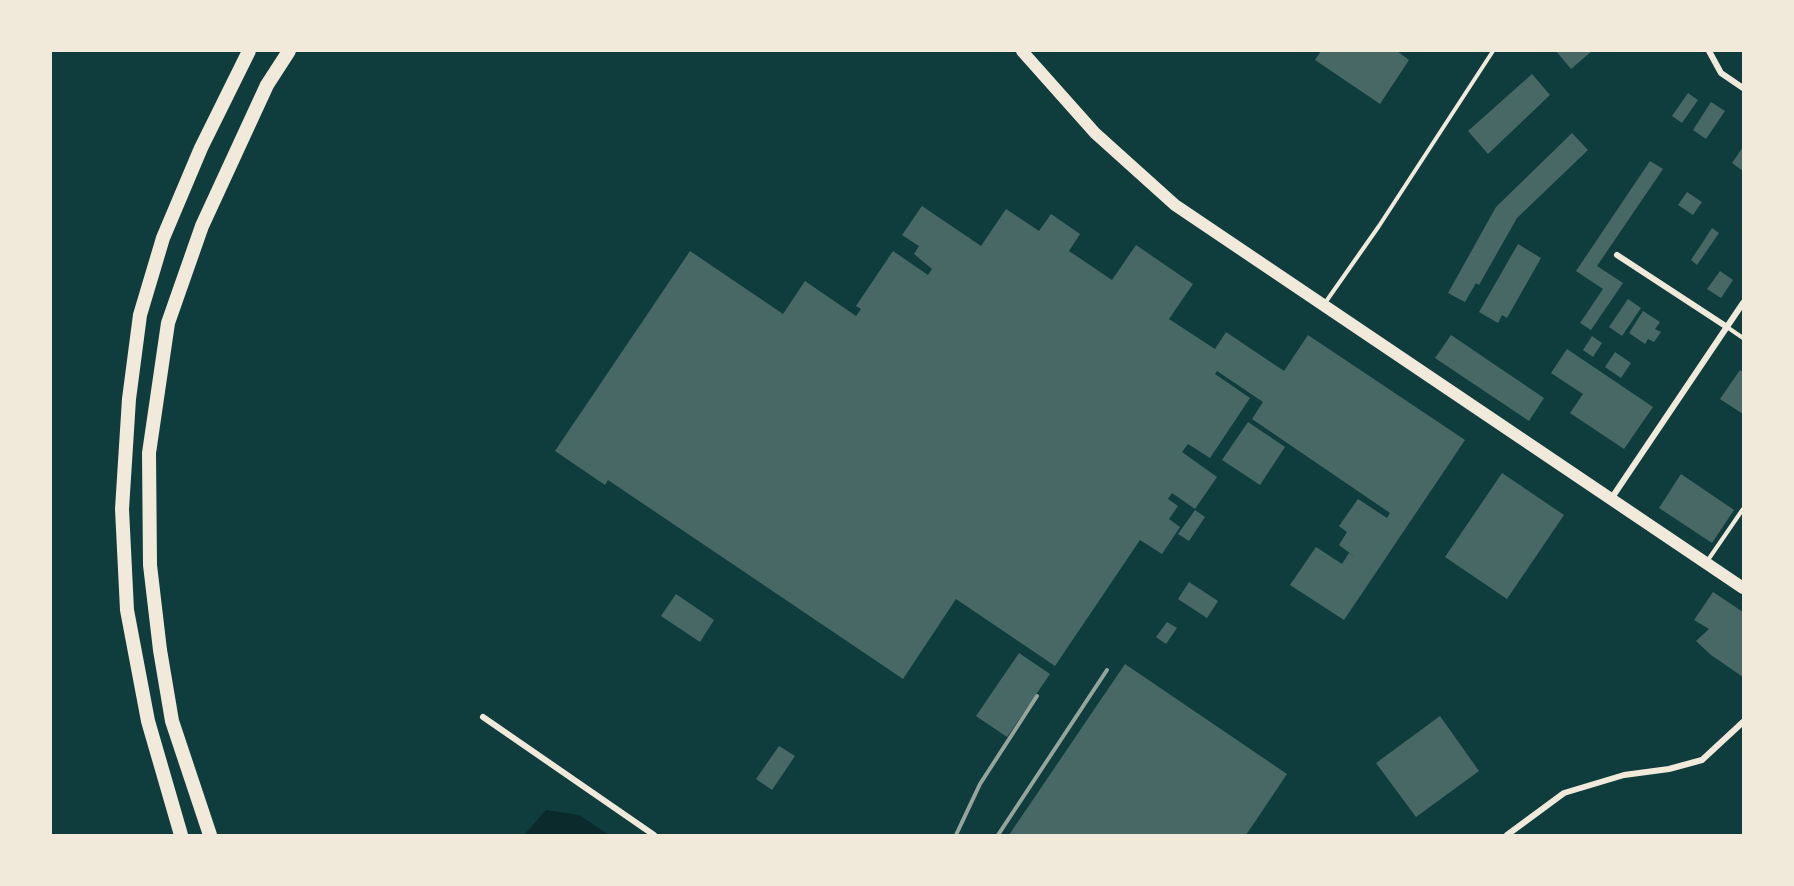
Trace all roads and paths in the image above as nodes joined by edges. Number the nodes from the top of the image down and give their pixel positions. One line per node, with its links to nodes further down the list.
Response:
1 (249, 51): 18 (highway)
2 (289, 51): 19 (highway)
3 (1022, 51): 9 (main road)
4 (1493, 51): 9 (lane)
5 (1708, 51): 6 (street)
6 (1743, 88)
7 (1617, 255): 10 (street)
8 (1743, 303): 10 (street)
9 (1323, 305): 12 (main road)
10 (1727, 327): 11 (lane); 12 (street)
11 (1743, 338)
12 (1611, 499): 14 (main road)
13 (1743, 509): 14 (lane)
14 (1707, 563): 15 (main road)
15 (1743, 588)
16 (483, 717): 20 (street)
17 (1743, 722): 21 (street)
18 (181, 835)
19 (210, 835)
20 (654, 835)
21 (1507, 835)

